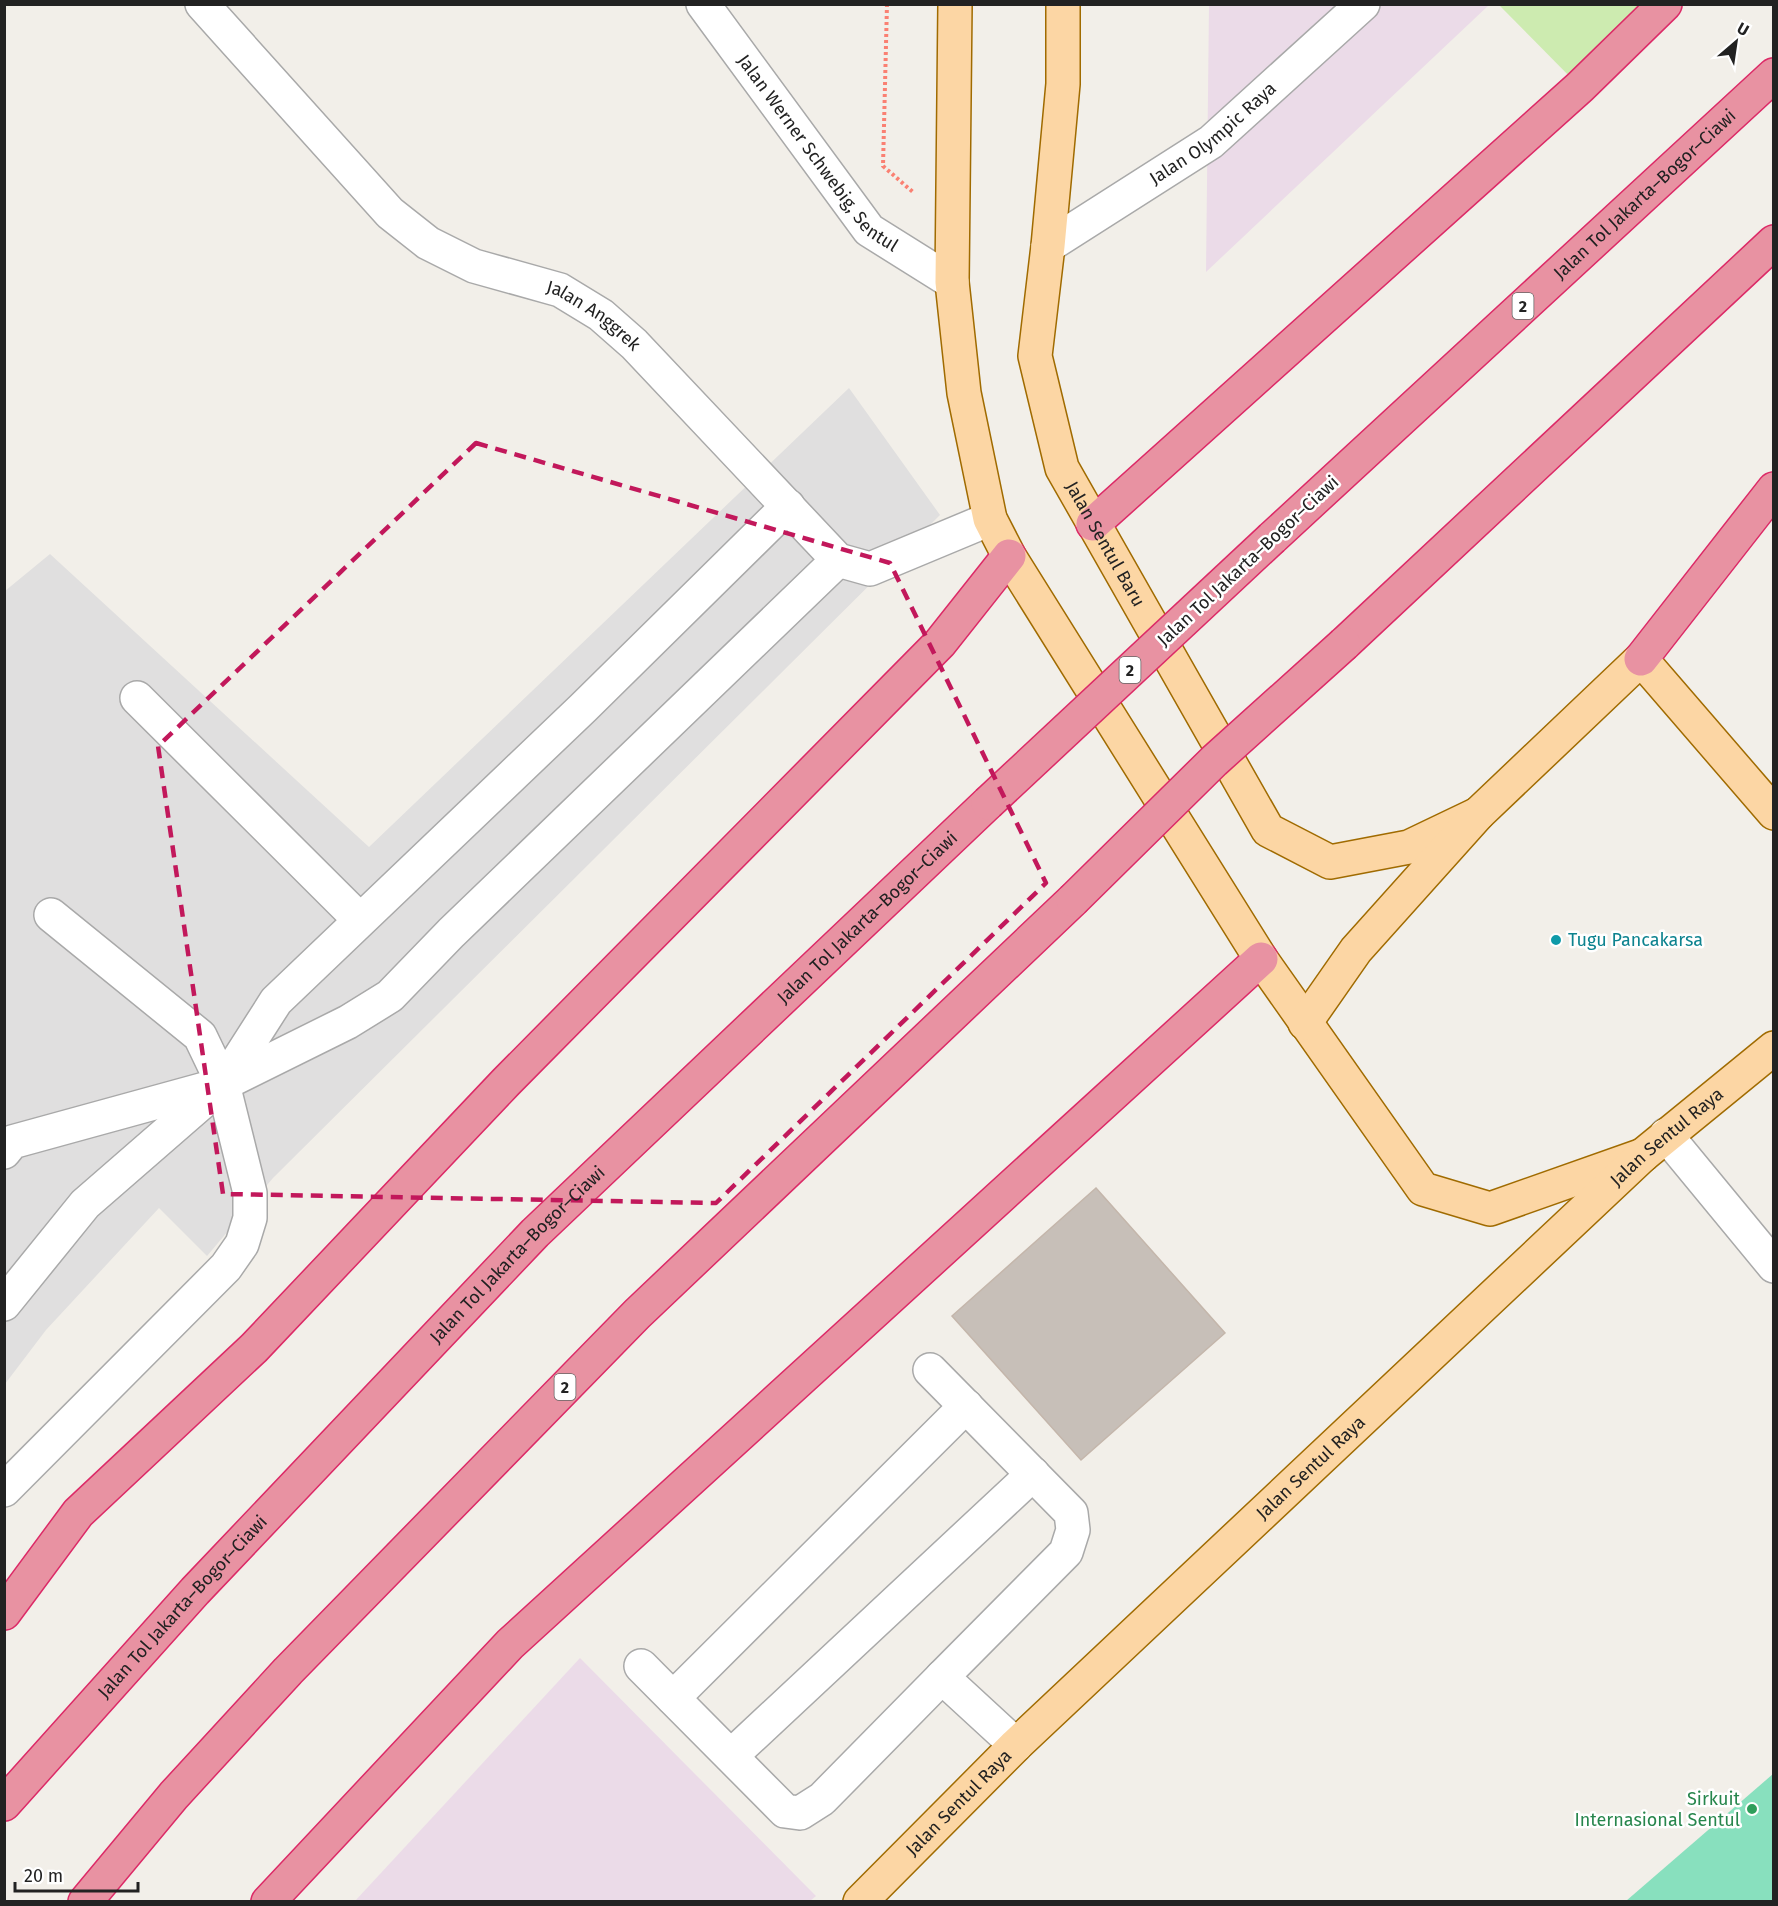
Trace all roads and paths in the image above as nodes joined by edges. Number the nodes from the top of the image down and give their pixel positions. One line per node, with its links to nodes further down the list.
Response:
1 (202, 4): 14 (street, Jalan Anggrek)
2 (704, 4): 12 (street, Jalan Werner Schwebig, Sentul)
3 (887, 4): 9 (path)
4 (955, 4): 9 (main road)
5 (1063, 4): 11 (main road, Jalan Sentul Baru)
6 (1363, 4): 11 (street, Jalan Olympic Raya)
7 (1665, 4): 16 (highway)
8 (1773, 75): 43 (highway, Jalan Tol Jakarta–Bogor–Ciawi / 2, bridge)
9 (950, 226): 12 (main road)
10 (1773, 243): 44 (highway, 2, bridge)
11 (1048, 246): 16 (main road, Jalan Sentul Baru)
12 (952, 282): 15 (main road)
13 (1773, 489): 19 (highway)
14 (788, 506): 18 (street, Jalan Anggrek); 24 (street)
15 (990, 519): 17 (main road); 18 (street)
16 (1093, 524): 22 (main road, Jalan Sentul Baru)
17 (1009, 556): 25 (main road); 37 (highway)
18 (838, 560): 28 (street)
19 (1641, 659): 21 (main road); 22 (main road)
20 (137, 698): 24 (street)
21 (1773, 813)
22 (1478, 814): 26 (main road)
23 (51, 915): 28 (street)
24 (359, 919): 28 (street)
25 (1261, 959): 26 (main road); 45 (highway)
26 (1305, 1023): 29 (main road)
27 (1773, 1048): 29 (main road, Jalan Sentul Raya)
28 (223, 1084): 30 (street); 32 (street); 36 (street)
29 (1654, 1145): 31 (street); 41 (main road, Jalan Sentul Raya)
30 (4, 1152)
31 (1773, 1266)
32 (4, 1304)
33 (930, 1370): 34 (street)
34 (966, 1406): 35 (street); 40 (street)
35 (1033, 1474): 39 (street); 42 (street)
36 (4, 1490)
37 (4, 1612)
38 (641, 1666): 40 (street)
39 (942, 1677): 41 (street); 42 (street)
40 (673, 1698): 42 (street)
41 (1016, 1745): 46 (main road, Jalan Sentul Raya)
42 (731, 1756)
43 (4, 1804)
44 (85, 1902)
45 (268, 1902)
46 (860, 1902)

